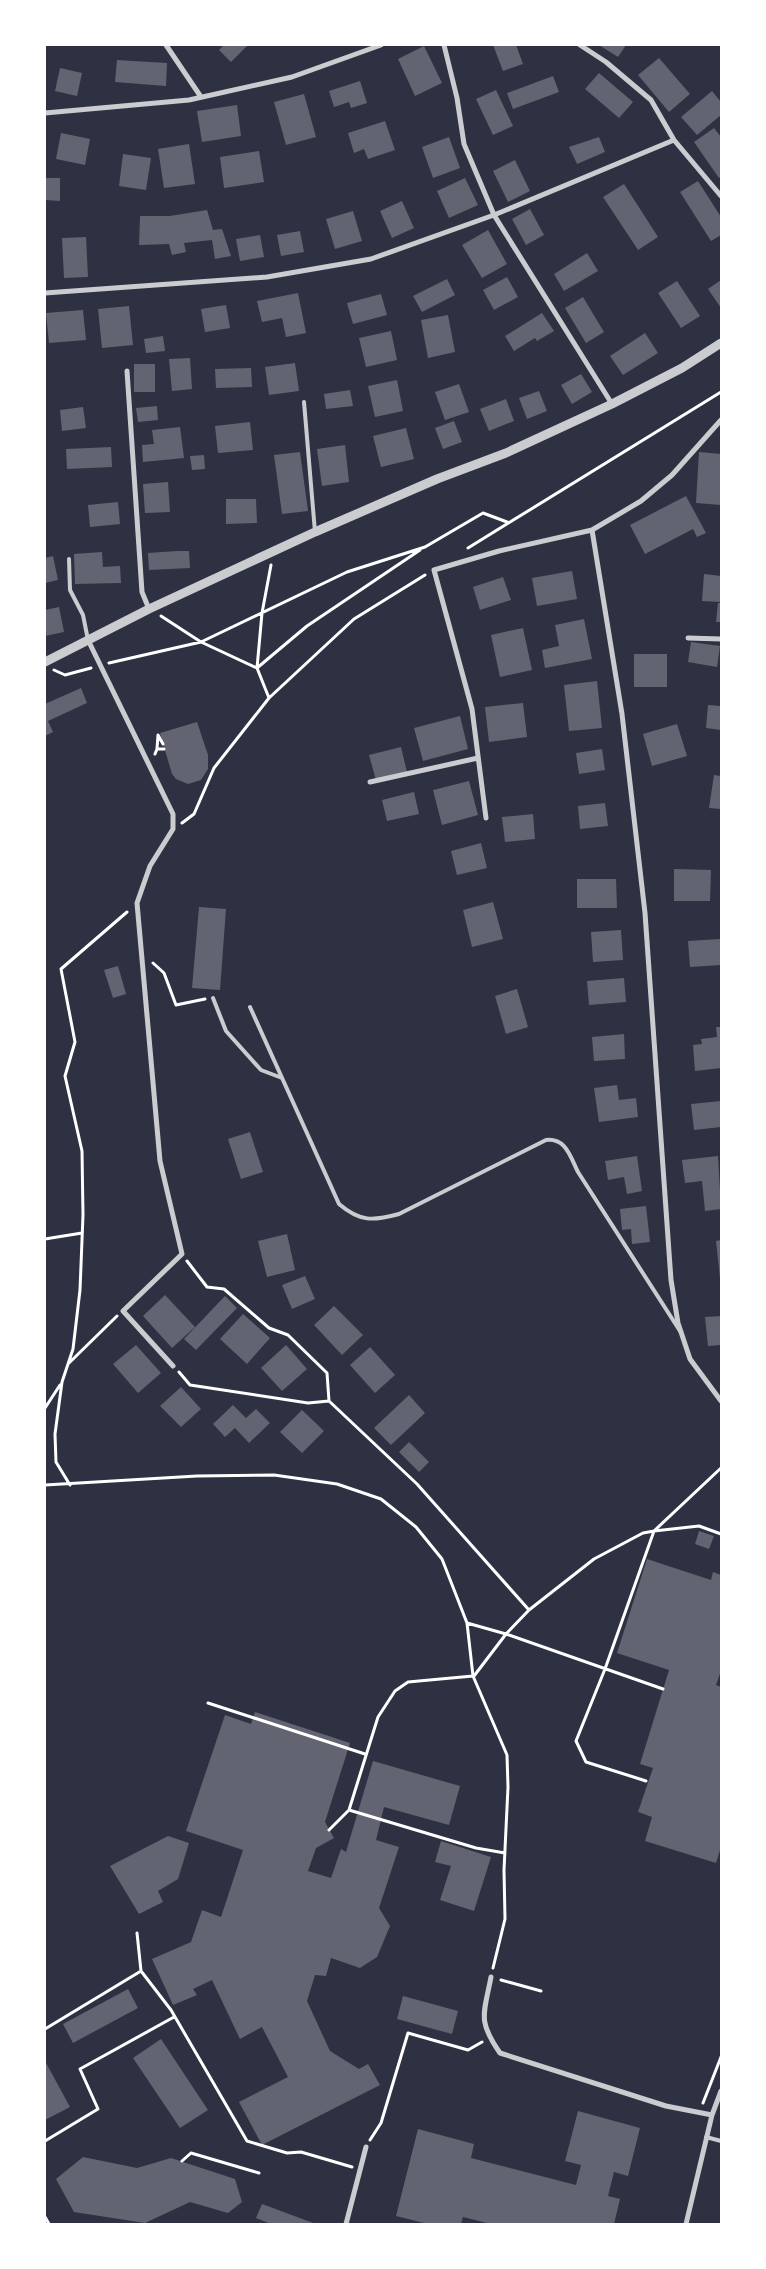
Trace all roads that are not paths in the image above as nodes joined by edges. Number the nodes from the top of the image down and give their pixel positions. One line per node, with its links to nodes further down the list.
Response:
1 (166, 45): 5 (street)
2 (381, 45): 5 (street)
3 (444, 45): 9 (street)
4 (580, 45): 7 (street)
5 (201, 97): 6 (street)
6 (45, 113)
7 (674, 140): 8 (street); 9 (street)
8 (721, 196)
9 (494, 215): 10 (street); 14 (street)
10 (45, 293)
11 (721, 343): 14 (street)
12 (127, 371): 19 (street)
13 (304, 402): 17 (lane)
14 (612, 404): 17 (street)
15 (721, 420): 16 (street)
16 (592, 530): 24 (street); 30 (street)
17 (315, 532): 19 (street)
18 (69, 559): 22 (lane)
19 (149, 609): 22 (street)
20 (688, 638): 21 (street)
21 (721, 639)
22 (88, 640): 23 (street); 31 (street)
23 (48, 666)
24 (478, 758): 25 (street); 26 (street)
25 (370, 782)
26 (486, 818)
27 (213, 998): 29 (lane)
28 (250, 1007): 29 (lane)
29 (282, 1078): 30 (lane)
30 (683, 1336): 32 (street)
31 (173, 1366)
32 (721, 1401)
33 (491, 1977): 35 (street)
34 (721, 2091): 35 (street)
35 (712, 2115): 36 (street)
36 (706, 2137): 37 (lane); 40 (street)
37 (721, 2141)
38 (366, 2147): 39 (street)
39 (346, 2224)
40 (686, 2224)

